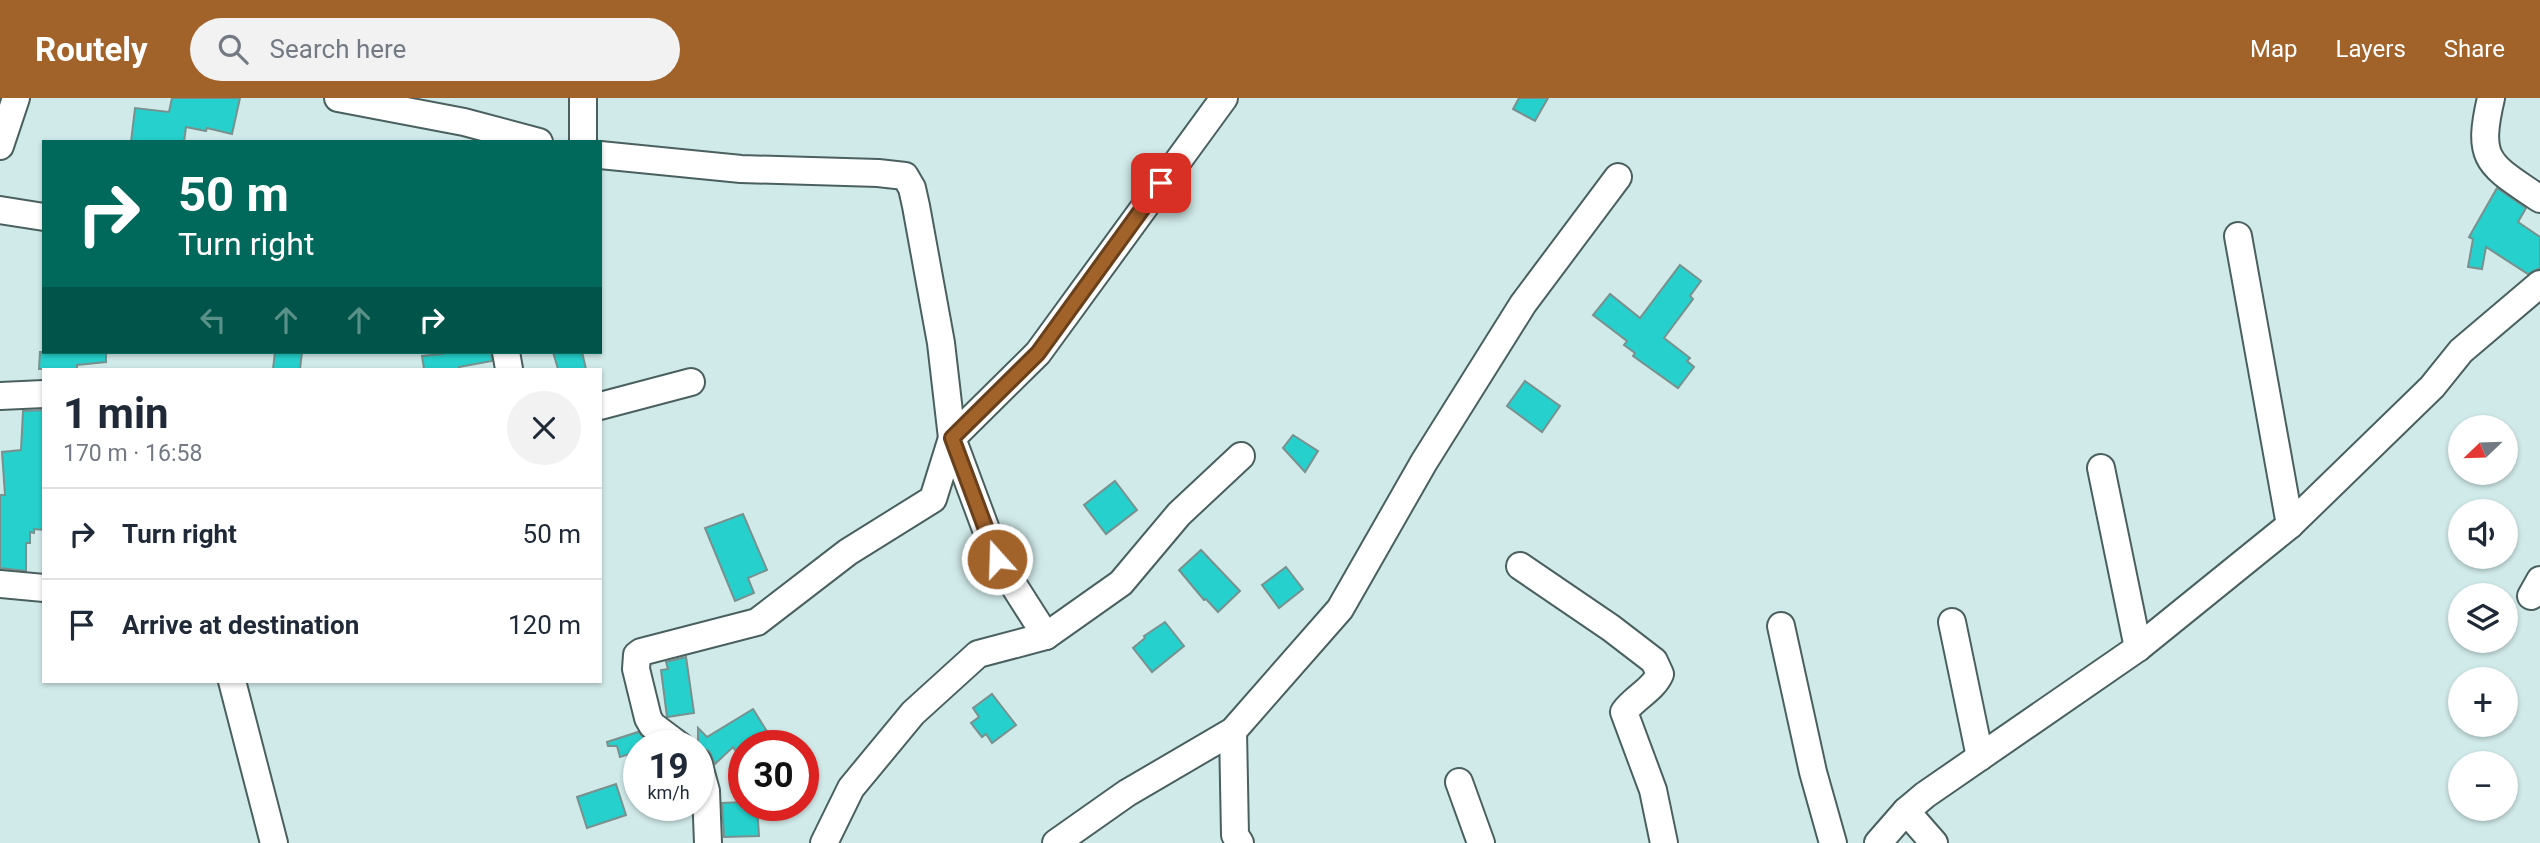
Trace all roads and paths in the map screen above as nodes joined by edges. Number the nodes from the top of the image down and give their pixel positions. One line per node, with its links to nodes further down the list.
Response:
1 (16, 98): 8 (street)
2 (338, 98): 6 (street)
3 (583, 98): 7 (street)
4 (1224, 98): 20 (street)
5 (2491, 98): 11 (street)
6 (532, 140)
7 (583, 140)
8 (0, 146)
9 (602, 155): 20 (street)
10 (1618, 177): 33 (street)
11 (2540, 199)
12 (0, 210): 13 (street)
13 (42, 218)
14 (2238, 236): 23 (street)
15 (2540, 284): 23 (street)
16 (691, 382): 19 (street)
17 (42, 394): 18 (street)
18 (0, 396)
19 (602, 404)
20 (952, 438): 29 (street); 32 (street)
21 (1241, 456): 29 (street)
22 (2101, 468): 30 (street)
23 (2290, 525): 30 (street)
24 (1520, 566): 44 (street)
25 (0, 584): 26 (street)
26 (42, 588)
27 (1952, 622): 34 (street)
28 (1782, 626): 45 (street)
29 (1046, 636): 40 (street)
30 (2138, 648): 34 (street)
31 (233, 683): 38 (street)
32 (659, 730)
33 (1233, 731): 41 (street); 42 (street)
34 (1980, 757): 36 (street)
35 (1459, 782): 43 (street)
36 (1906, 811): 46 (street); 47 (street)
37 (707, 821): 39 (street)
38 (274, 843)
39 (708, 843)
40 (824, 843)
41 (1056, 843)
42 (1240, 843)
43 (1481, 843)
44 (1664, 843)
45 (1833, 843)
46 (1878, 843)
47 (1934, 843)

